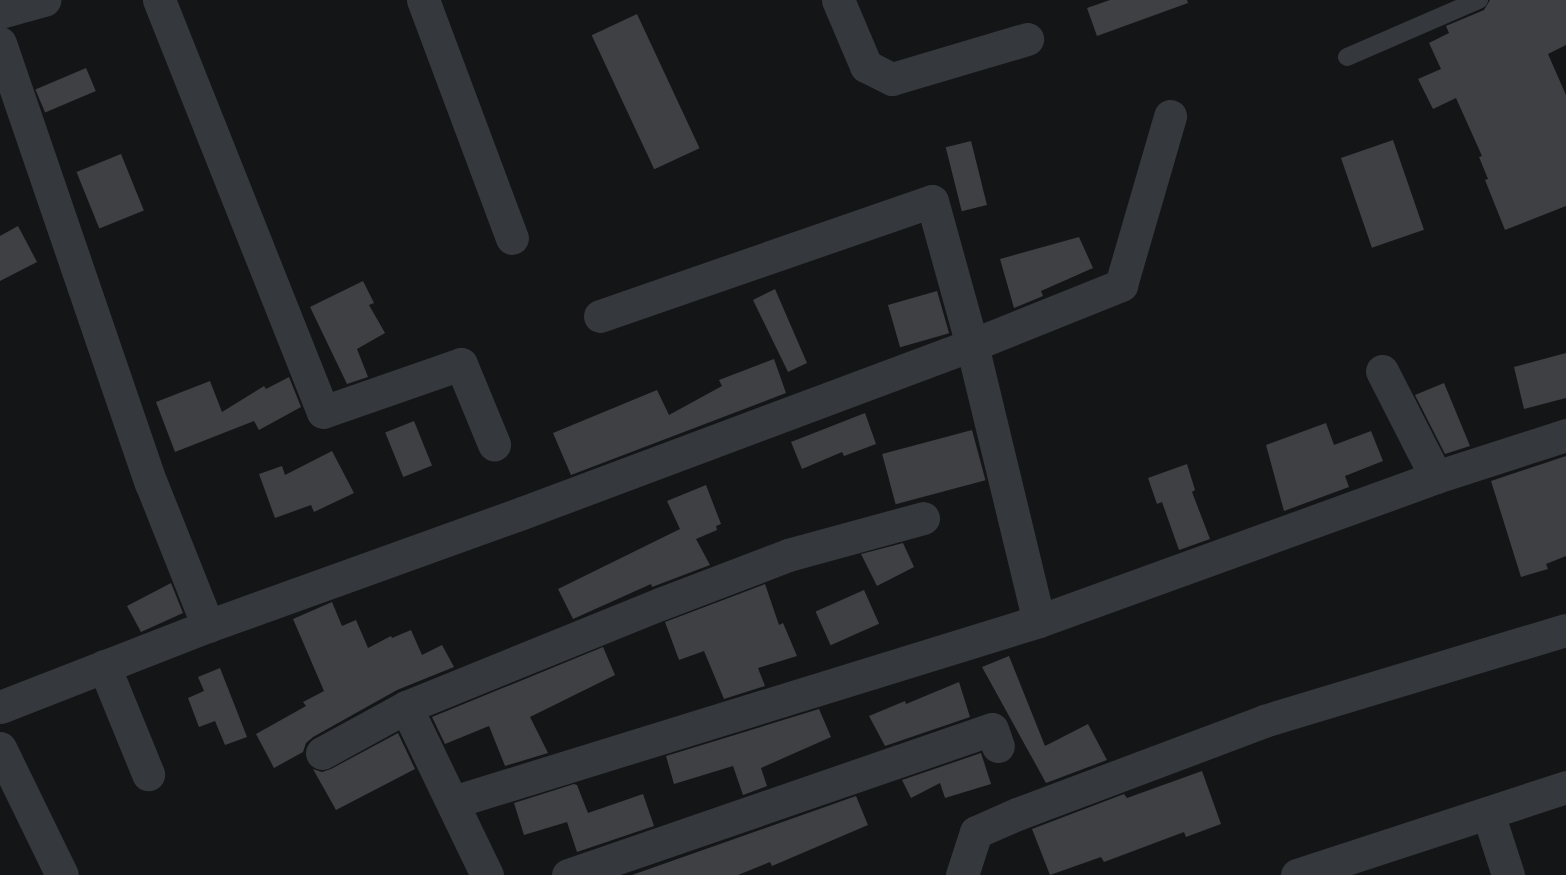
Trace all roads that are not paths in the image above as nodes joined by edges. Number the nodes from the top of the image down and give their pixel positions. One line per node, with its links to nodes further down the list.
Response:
1 (44, 0): 6 (street)
2 (159, 0): 16 (street)
3 (423, 0): 11 (street)
4 (838, 0): 7 (street)
5 (1479, 0): 9 (lane)
6 (0, 12)
7 (1027, 39)
8 (0, 43): 20 (street)
9 (1347, 57)
10 (1170, 116): 13 (street)
11 (512, 238)
12 (600, 316): 13 (street)
13 (972, 345): 19 (street); 20 (street)
14 (1382, 371): 17 (street)
15 (1566, 435): 17 (street)
16 (494, 444)
17 (1436, 477): 19 (street)
18 (923, 518): 24 (street)
19 (1039, 621): 30 (street)
20 (208, 626): 22 (street)
21 (1566, 630): 35 (street)
22 (104, 666): 23 (street); 28 (street)
23 (0, 706)
24 (406, 707): 27 (street); 30 (street)
25 (998, 746): 34 (street)
26 (0, 748): 32 (street)
27 (322, 753)
28 (148, 774)
29 (1566, 787): 31 (street)
30 (453, 802): 33 (street)
31 (1488, 813): 36 (street); 37 (street)
32 (62, 875)
33 (487, 875)
34 (568, 875)
35 (962, 875)
36 (1297, 875)
37 (1508, 875)

